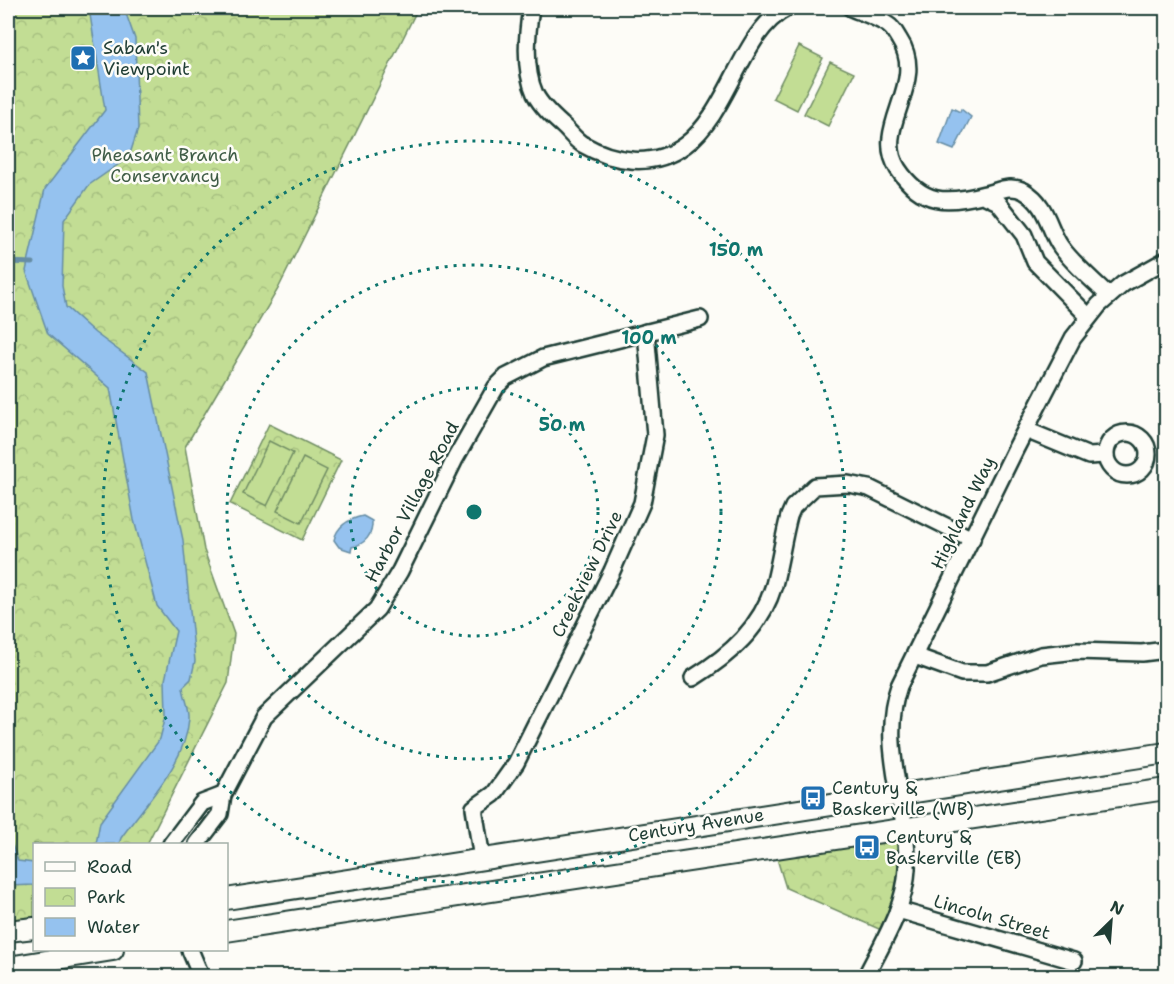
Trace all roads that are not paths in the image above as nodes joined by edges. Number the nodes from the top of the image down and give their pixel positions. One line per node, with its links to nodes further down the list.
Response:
1 (531, 8): 2 (street)
2 (787, 8)
3 (851, 8): 4 (street)
4 (983, 195): 6 (street); 7 (street)
5 (1167, 260): 6 (street, Highland Way)
6 (1109, 296): 7 (street, Highland Way)
7 (1089, 317): 10 (street, Highland Way)
8 (700, 319): 9 (street)
9 (646, 332): 19 (street, Harbor Village Road); 23 (street, Creekview Drive)
10 (1026, 430): 11 (street); 12 (street, Highland Way)
11 (1105, 455)
12 (972, 539): 14 (street, Highland Way); 15 (street)
13 (1167, 650): 14 (street)
14 (915, 656): 18 (street, Highland Way)
15 (693, 678)
16 (1167, 753): 18 (main road, Century Avenue)
17 (1167, 789): 20 (main road, Century Avenue)
18 (901, 792): 20 (street, Highland Way); 23 (main road, Century Avenue)
19 (223, 795): 21 (street); 22 (street, Harbor Village Road)
20 (905, 829): 25 (street, Highland Way); 26 (main road, Century Avenue)
21 (172, 843)
22 (198, 843)
23 (482, 859): 24 (main road, Century Avenue)
24 (228, 899)
25 (898, 909): 29 (street, Lincoln Street); 32 (street, Highland Way)
26 (228, 931)
27 (107, 951): 30 (main road)
28 (190, 951): 31 (street)
29 (1074, 961)
30 (8, 967)
31 (201, 976)
32 (866, 976)

